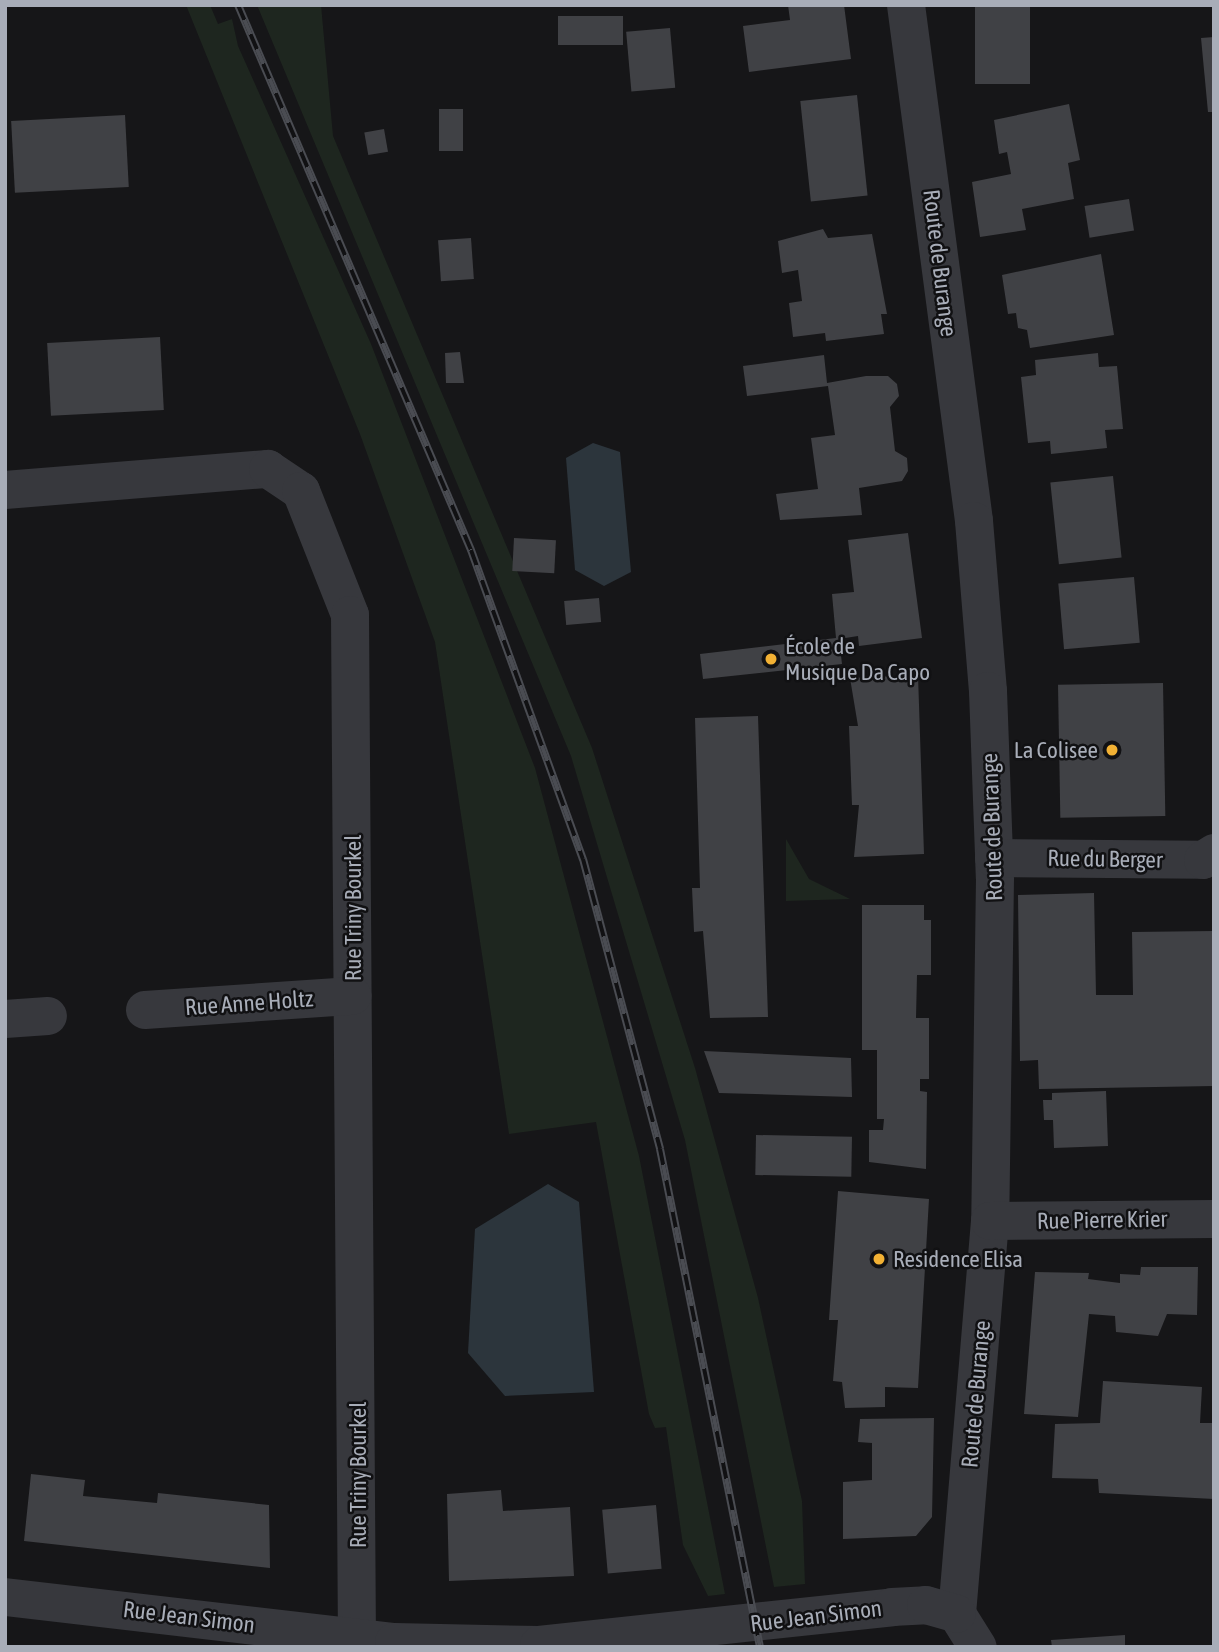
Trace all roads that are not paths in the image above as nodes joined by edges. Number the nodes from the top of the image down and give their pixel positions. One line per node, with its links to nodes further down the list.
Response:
1 (906, 5): 4 (street, Route de Burange)
2 (5, 490): 5 (street, Rue Triny Bourkel)
3 (1214, 853): 4 (street, Rue du Berger)
4 (994, 858): 10 (street, Route de Burange)
5 (353, 996): 6 (street, Rue Anne Holtz); 13 (street, Rue Triny Bourkel)
6 (145, 1010)
7 (48, 1016): 8 (street)
8 (5, 1019)
9 (1214, 1219): 10 (street, Rue Pierre Krier)
10 (990, 1221): 12 (street, Route de Burange)
11 (5, 1597): 13 (street, Rue Jean Simon)
12 (957, 1614): 14 (street, Rue Jean Simon); 15 (street)
13 (357, 1637): 14 (street, Rue Jean Simon)
14 (394, 1644)
15 (978, 1647)

